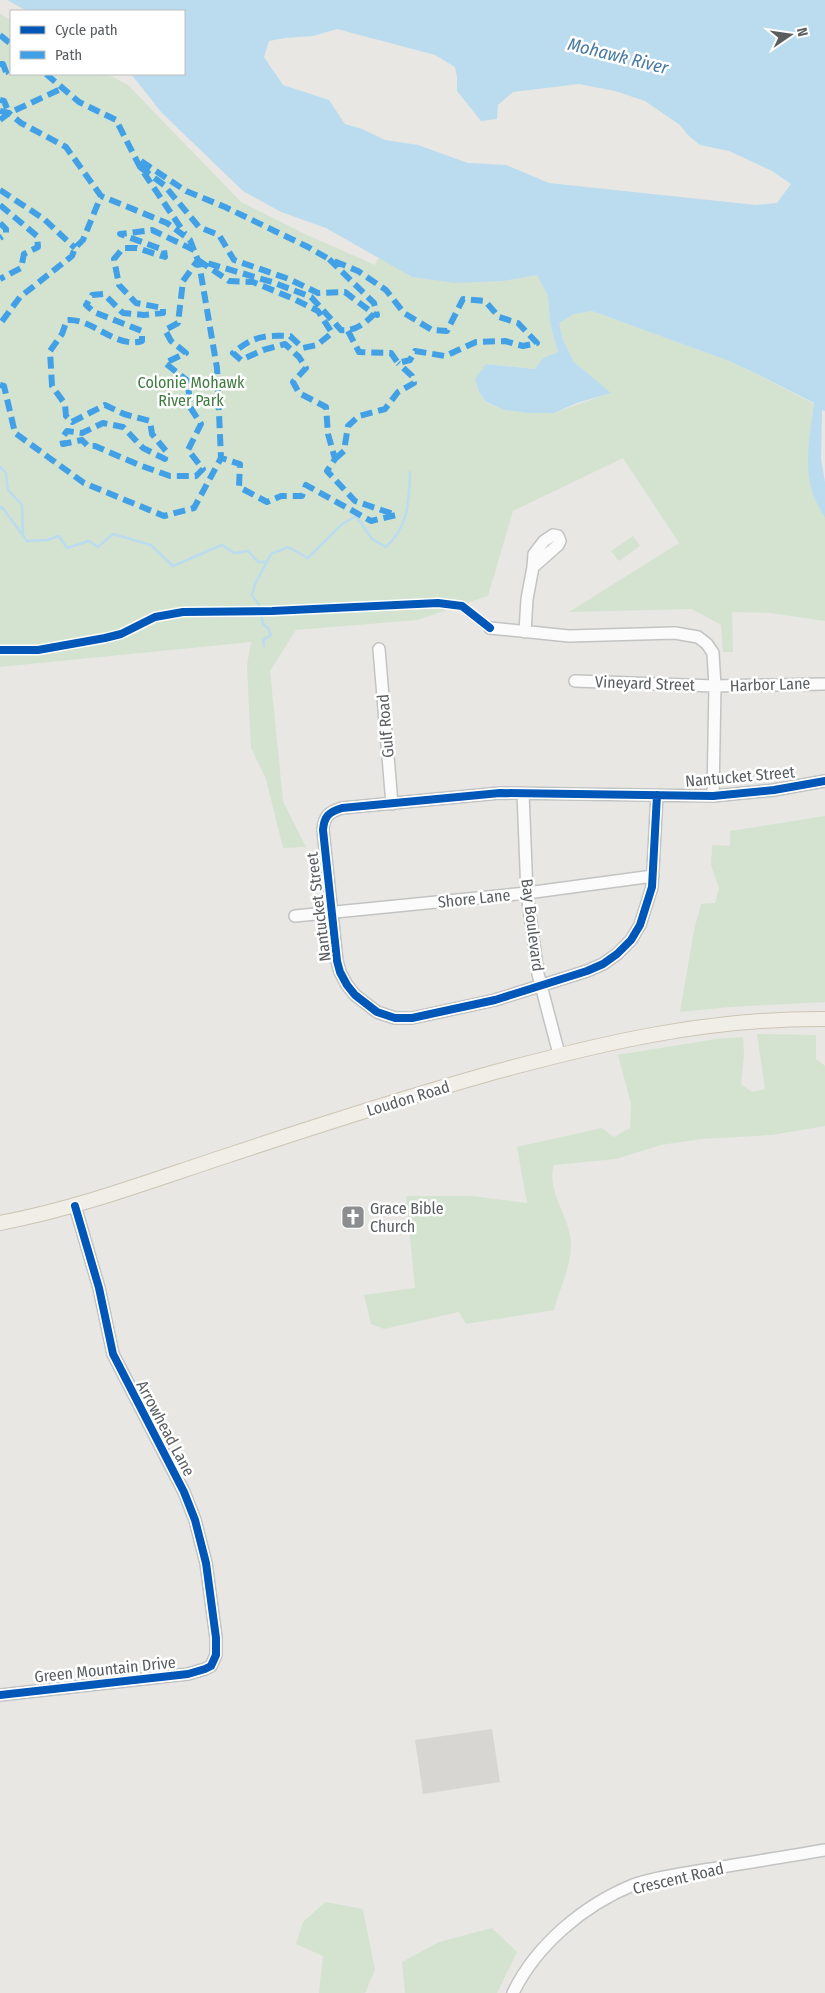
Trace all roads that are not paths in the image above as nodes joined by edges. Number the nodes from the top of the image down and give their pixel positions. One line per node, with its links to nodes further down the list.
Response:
1 (533, 568): 3 (street)
2 (490, 628): 3 (street)
3 (525, 632): 7 (street, Vineyard Street)
4 (379, 649): 12 (street, Gulf Road)
5 (575, 681): 7 (street, Vineyard Street)
6 (825, 684): 7 (street, Harbor Lane)
7 (715, 686): 11 (street, Vineyard Street)
8 (825, 781): 11 (street, Nantucket Street)
9 (523, 793): 10 (street, Nantucket Street); 12 (street, Nantucket Street); 14 (street, Bay Boulevard)
10 (657, 795): 11 (street, Nantucket Street); 13 (street, Nantucket Street)
11 (713, 796)
12 (392, 804): 15 (street, Nantucket Street)
13 (653, 876): 14 (street, Shore Lane); 17 (street, Nantucket Street)
14 (527, 893): 15 (street, Shore Lane); 17 (street, Bay Boulevard)
15 (331, 912): 16 (street, Shore Lane); 17 (street, Nantucket Street)
16 (295, 916)
17 (541, 985): 19 (street, Bay Boulevard)
18 (825, 1019): 19 (main road, Loudon Road)
19 (559, 1054): 20 (main road, Loudon Road)
20 (75, 1206): 21 (main road, Loudon Road); 22 (street, Arrowhead Lane)
21 (0, 1223)
22 (211, 1666): 23 (street, Green Mountain Drive)
23 (0, 1695)
24 (825, 1850): 25 (street, Crescent Road)
25 (513, 1993)

